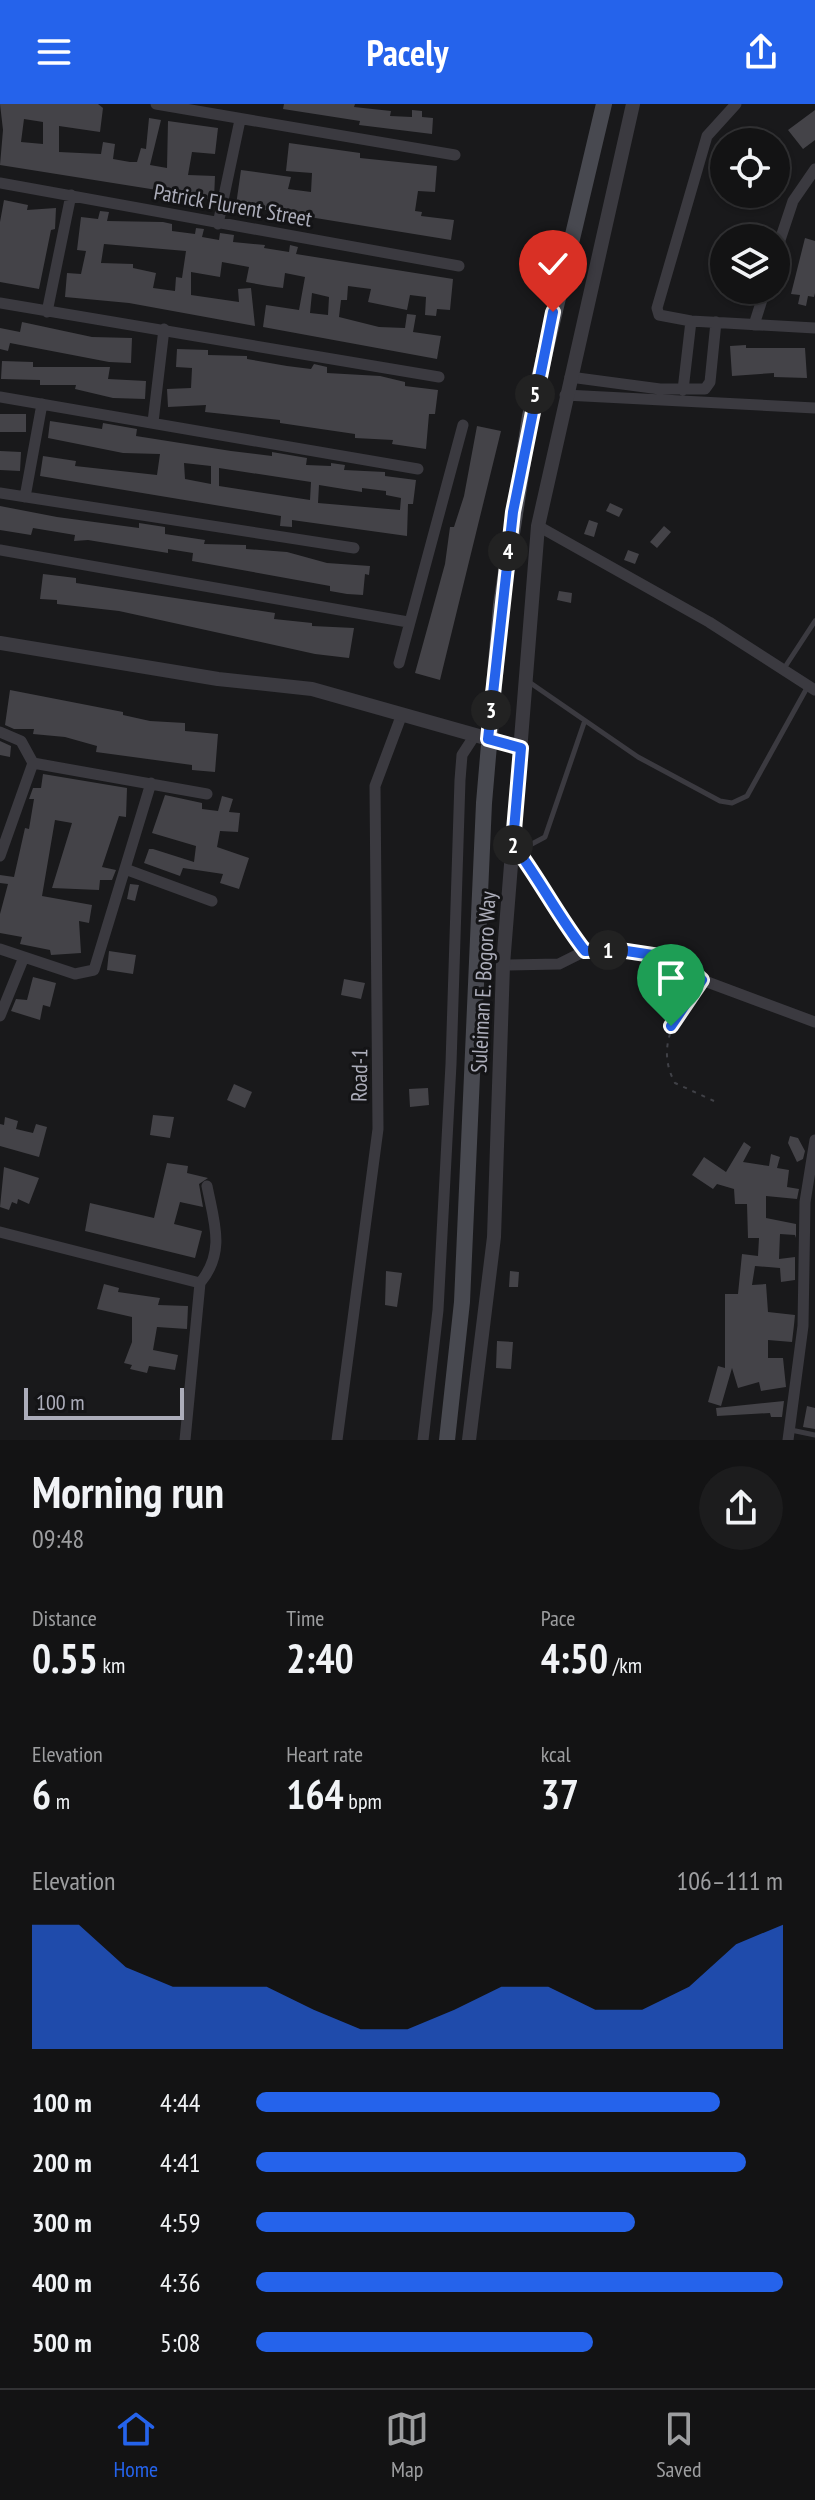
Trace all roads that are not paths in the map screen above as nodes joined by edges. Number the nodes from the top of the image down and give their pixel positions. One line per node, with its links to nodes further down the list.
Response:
1 (156, 104): 5 (street)
2 (604, 104): 46 (main road, Suleiman E. Bogoro Way)
3 (633, 104): 22 (street, Suleiman E. Bogoro Way)
4 (736, 104): 16 (street)
5 (240, 120): 6 (street); 10 (street)
6 (455, 155)
7 (815, 169): 11 (street)
8 (0, 183): 9 (street, Patrick Flurent Street)
9 (71, 195): 10 (street, Patrick Flurent Street); 15 (street)
10 (218, 224): 12 (street, Patrick Flurent Street)
11 (785, 224)
12 (459, 266)
13 (0, 303): 15 (street)
14 (761, 304): 18 (street)
15 (47, 312): 20 (street)
16 (691, 321): 17 (street); 23 (street)
17 (716, 322): 18 (street); 23 (street)
18 (754, 325): 19 (street)
19 (815, 328)
20 (164, 329): 21 (street); 28 (street)
21 (439, 377)
22 (570, 377): 23 (street); 24 (street, Suleiman E. Bogoro Way)
23 (683, 390)
24 (565, 395): 27 (street); 33 (street, Suleiman E. Bogoro Way)
25 (0, 397): 26 (street)
26 (42, 404): 28 (street); 32 (street)
27 (815, 408)
28 (153, 422): 30 (street)
29 (463, 425): 37 (street)
30 (418, 469)
31 (0, 493): 32 (street)
32 (25, 497): 34 (street)
33 (538, 526): 40 (street); 41 (street, Suleiman E. Bogoro Way)
34 (354, 548)
35 (0, 550): 37 (street)
36 (815, 621): 40 (lane)
37 (408, 622): 39 (street)
38 (0, 643): 43 (street)
39 (399, 663)
40 (783, 671): 42 (street)
41 (525, 679): 44 (lane); 47 (street, Suleiman E. Bogoro Way)
42 (811, 688): 44 (lane)
43 (402, 714): 46 (street); 68 (street, Road-1)
44 (584, 723): 51 (lane)
45 (0, 732): 48 (street)
46 (482, 737): 47 (street); 69 (street); 70 (main road, Suleiman E. Bogoro Way)
47 (521, 748): 51 (street, Suleiman E. Bogoro Way)
48 (33, 763): 49 (street); 52 (street)
49 (151, 783): 50 (street); 53 (street)
50 (207, 794)
51 (515, 853): 56 (lane); 58 (street, Suleiman E. Bogoro Way)
52 (0, 856)
53 (125, 869): 54 (street); 57 (street)
54 (212, 901)
55 (0, 949): 57 (street)
56 (585, 951): 58 (street); 60 (street)
57 (24, 957): 59 (street)
58 (503, 965): 71 (street, Suleiman E. Bogoro Way)
59 (0, 1016)
60 (815, 1022)
61 (815, 1140): 65 (street)
62 (207, 1186): 64 (street)
63 (0, 1232): 64 (street)
64 (200, 1283): 67 (street)
65 (789, 1435): 66 (lane)
66 (815, 1435)
67 (185, 1440)
68 (337, 1440)
69 (423, 1440)
70 (447, 1440)
71 (469, 1440)

